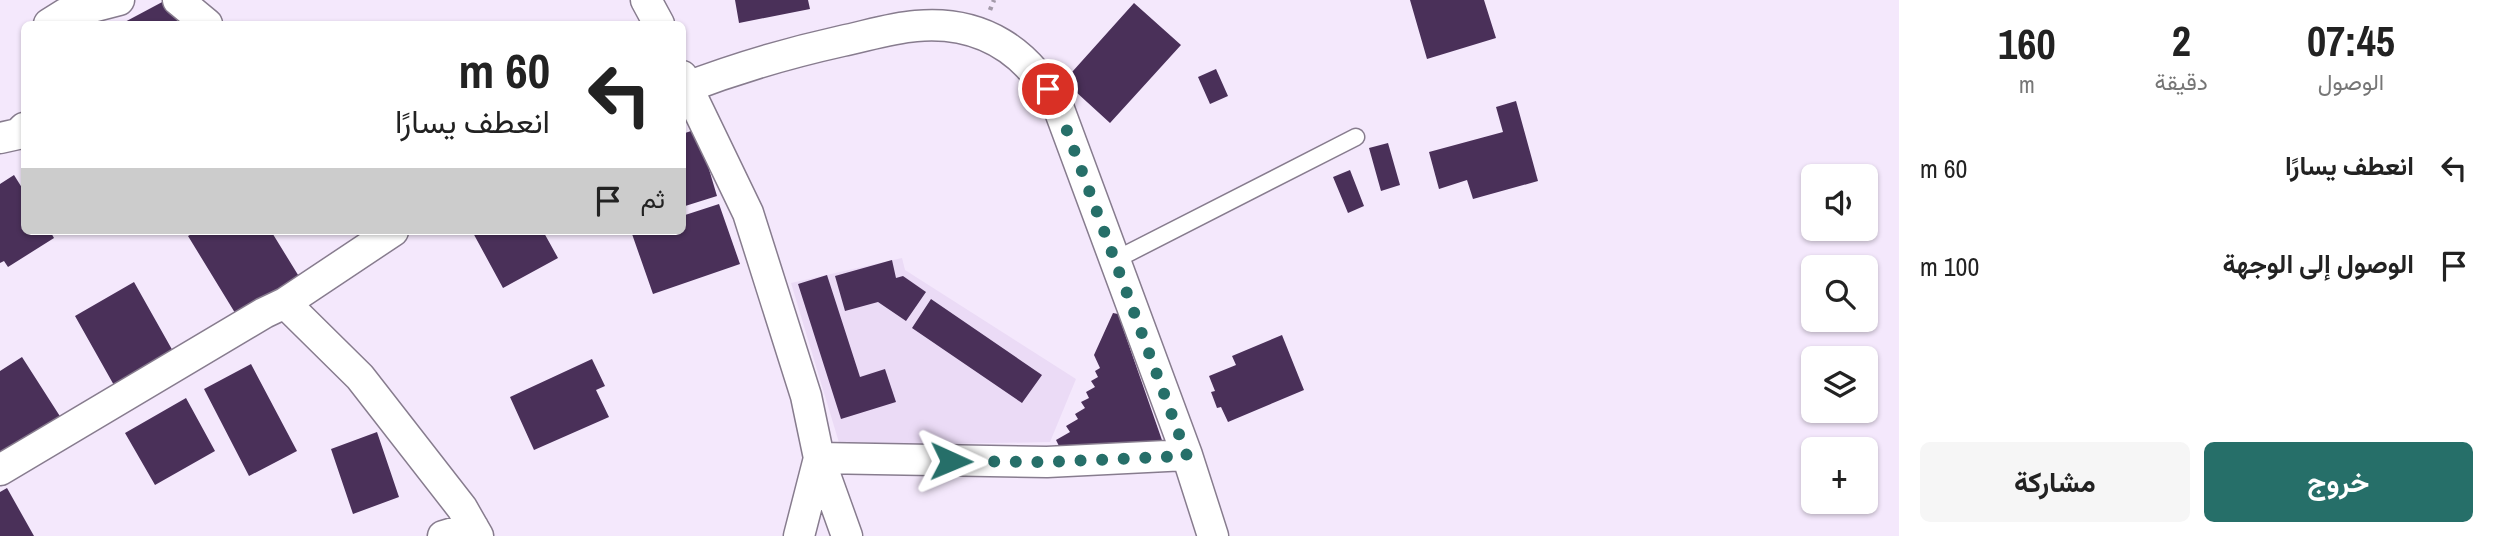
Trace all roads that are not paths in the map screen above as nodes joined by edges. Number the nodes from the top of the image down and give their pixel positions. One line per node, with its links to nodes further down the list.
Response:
1 (119, 0): 4 (street)
2 (178, 0): 5 (street)
3 (646, 0): 6 (street)
4 (54, 21)
5 (203, 21)
6 (657, 21)
7 (686, 83): 13 (street)
8 (686, 88): 16 (street)
9 (21, 131): 11 (street)
10 (1356, 137): 13 (lane)
11 (0, 138)
12 (387, 235): 14 (street)
13 (1115, 260): 15 (street)
14 (285, 303): 17 (street); 18 (street)
15 (1187, 456): 16 (street); 22 (street)
16 (819, 458): 20 (street); 21 (street)
17 (0, 470)
18 (476, 532): 19 (street)
19 (443, 536)
20 (799, 536)
21 (847, 536)
22 (1213, 536)

